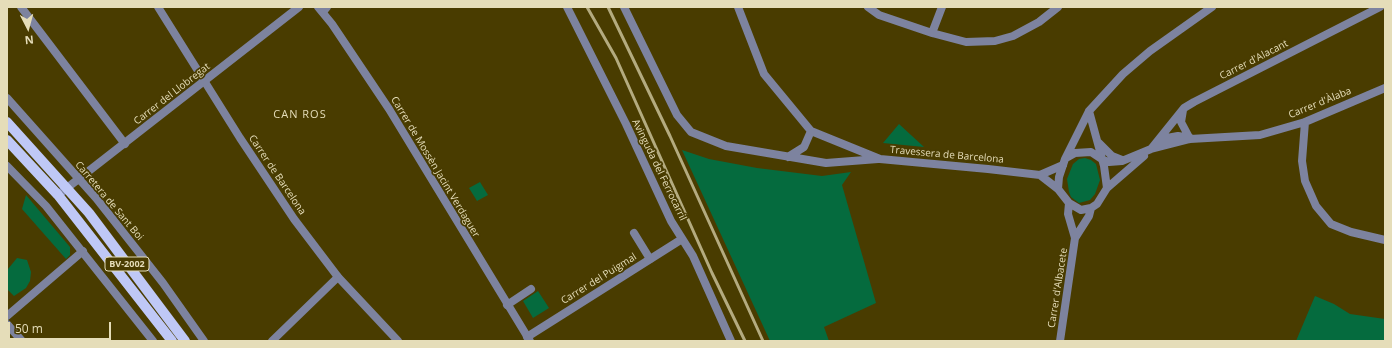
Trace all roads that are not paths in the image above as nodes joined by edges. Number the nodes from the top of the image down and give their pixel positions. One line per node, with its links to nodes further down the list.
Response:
1 (21, 7): 25 (street)
2 (158, 7): 14 (street, Carrer de Barcelona)
3 (299, 7): 14 (street, Carrer del Llobregat)
4 (567, 7): 43 (street, Avinguda del Ferrocarril)
5 (624, 7): 27 (street)
6 (738, 7): 21 (street, Travessera de Barcelona)
7 (868, 7): 13 (street)
8 (942, 7): 13 (street)
9 (1058, 7): 13 (street)
10 (1212, 7): 18 (street)
11 (1380, 7): 17 (street, Carrer d'Alacant)
12 (323, 9): 49 (street, Carrer de Mossèn Jacint Verdaguer)
13 (932, 34)
14 (204, 82): 25 (street, Carrer del Llobregat); 47 (street, Carrer de Barcelona)
15 (1385, 88): 20 (street, Carrer d'Àlaba)
16 (7, 98): 34 (street, Carretera de Sant Boi)
17 (1184, 108): 22 (street); 26 (street, Carrer d'Alacant)
18 (1089, 111): 24 (street); 31 (street)
19 (7, 122): 35 (main road, BV-2002)
20 (1305, 122): 22 (street, Carrer d'Àlaba); 44 (street)
21 (811, 131): 27 (street); 28 (street, Travessera de Barcelona)
22 (1190, 138): 26 (street, Carrer d'Àlaba)
23 (7, 140): 38 (main road, BV-2002)
24 (1097, 141): 29 (street); 30 (street)
25 (125, 144): 34 (street, Carrer del Llobregat)
26 (1151, 149): 30 (street); 36 (street, Carrer d'Albacete)
27 (788, 157): 28 (street)
28 (880, 159): 33 (street, Travessera de Barcelona)
29 (1102, 160): 30 (street); 31 (street); 36 (street)
30 (1122, 161)
31 (1064, 162): 33 (street); 37 (street)
32 (7, 166): 45 (street)
33 (1040, 175): 37 (street)
34 (80, 179): 35 (street, Carrer del Llobregat); 57 (street, Carretera de Sant Boi)
35 (67, 188): 38 (street, Carrer del Llobregat); 56 (main road, BV-2002)
36 (1107, 188): 40 (street, Carrer d'Albacete)
37 (1058, 189): 39 (street, Carrer d'Albacete)
38 (58, 195): 55 (main road, BV-2002)
39 (1068, 203): 40 (street); 42 (street, Carrer d'Albacete)
40 (1092, 208): 42 (street, Carrer d'Albacete)
41 (634, 233): 46 (street)
42 (1076, 238): 61 (street, Carrer d'Albacete)
43 (682, 239): 46 (street, Carrer del Puigmal); 60 (street, Avinguda del Ferrocarril)
44 (1385, 240)
45 (83, 251): 50 (street); 54 (street)
46 (650, 259): 52 (street, Carrer del Puigmal)
47 (338, 277): 58 (street); 59 (street, Carrer de Barcelona)
48 (531, 289): 49 (street)
49 (507, 304): 52 (street, Carrer de Mossèn Jacint Verdaguer)
50 (7, 316)
51 (7, 324): 53 (street)
52 (529, 339)
53 (22, 341)
54 (153, 341)
55 (172, 341)
56 (185, 341)
57 (204, 341)
58 (272, 341)
59 (398, 341)
60 (731, 341)
61 (1060, 341)

